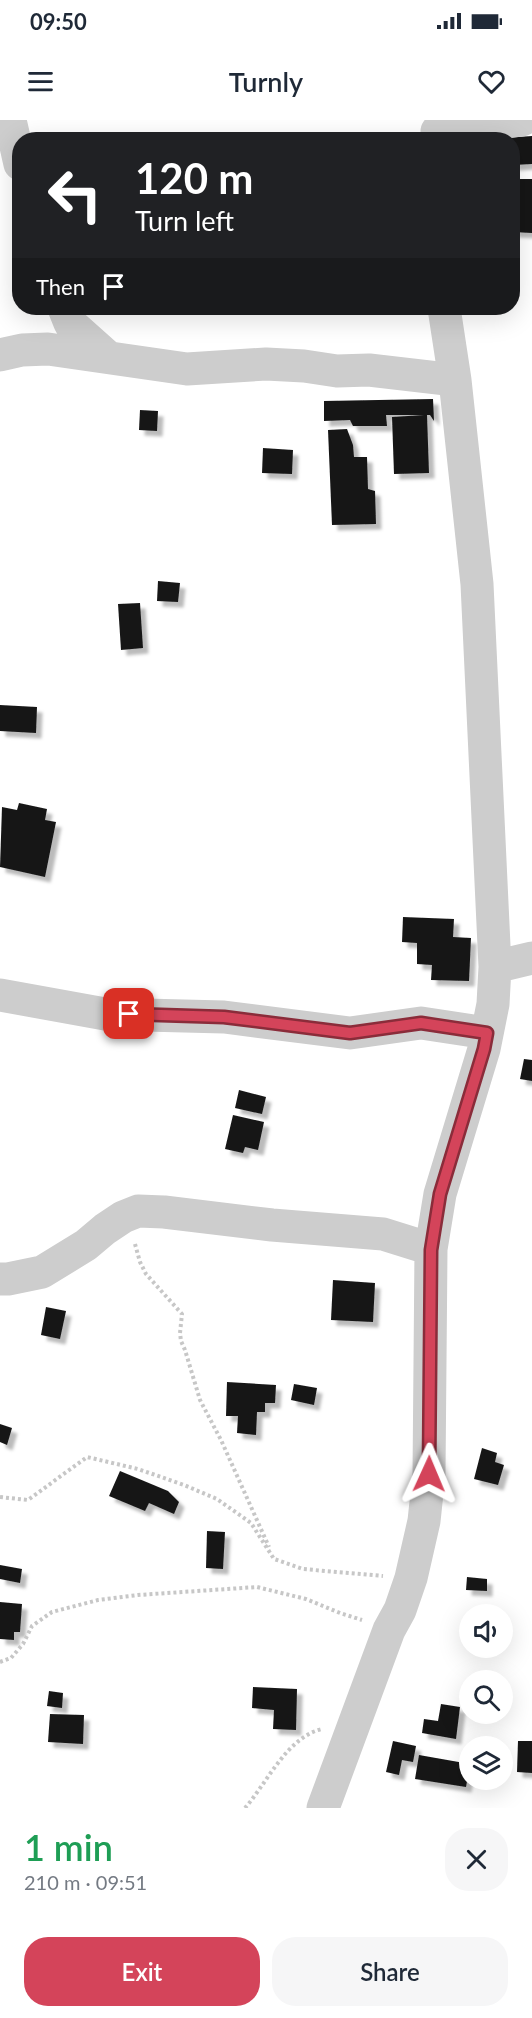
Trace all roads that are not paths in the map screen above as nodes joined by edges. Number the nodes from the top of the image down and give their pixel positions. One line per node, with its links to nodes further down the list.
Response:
1 (522, 120): 2 (street)
2 (437, 130)
3 (66, 315): 6 (street)
4 (445, 315): 7 (street)
5 (0, 355): 6 (street)
6 (107, 356): 7 (street)
7 (455, 380): 9 (street)
8 (532, 958): 9 (street)
9 (495, 968): 11 (street)
10 (0, 995): 11 (street)
11 (487, 1033): 12 (street)
12 (431, 1250): 13 (street); 14 (street)
13 (0, 1279)
14 (322, 1808)

